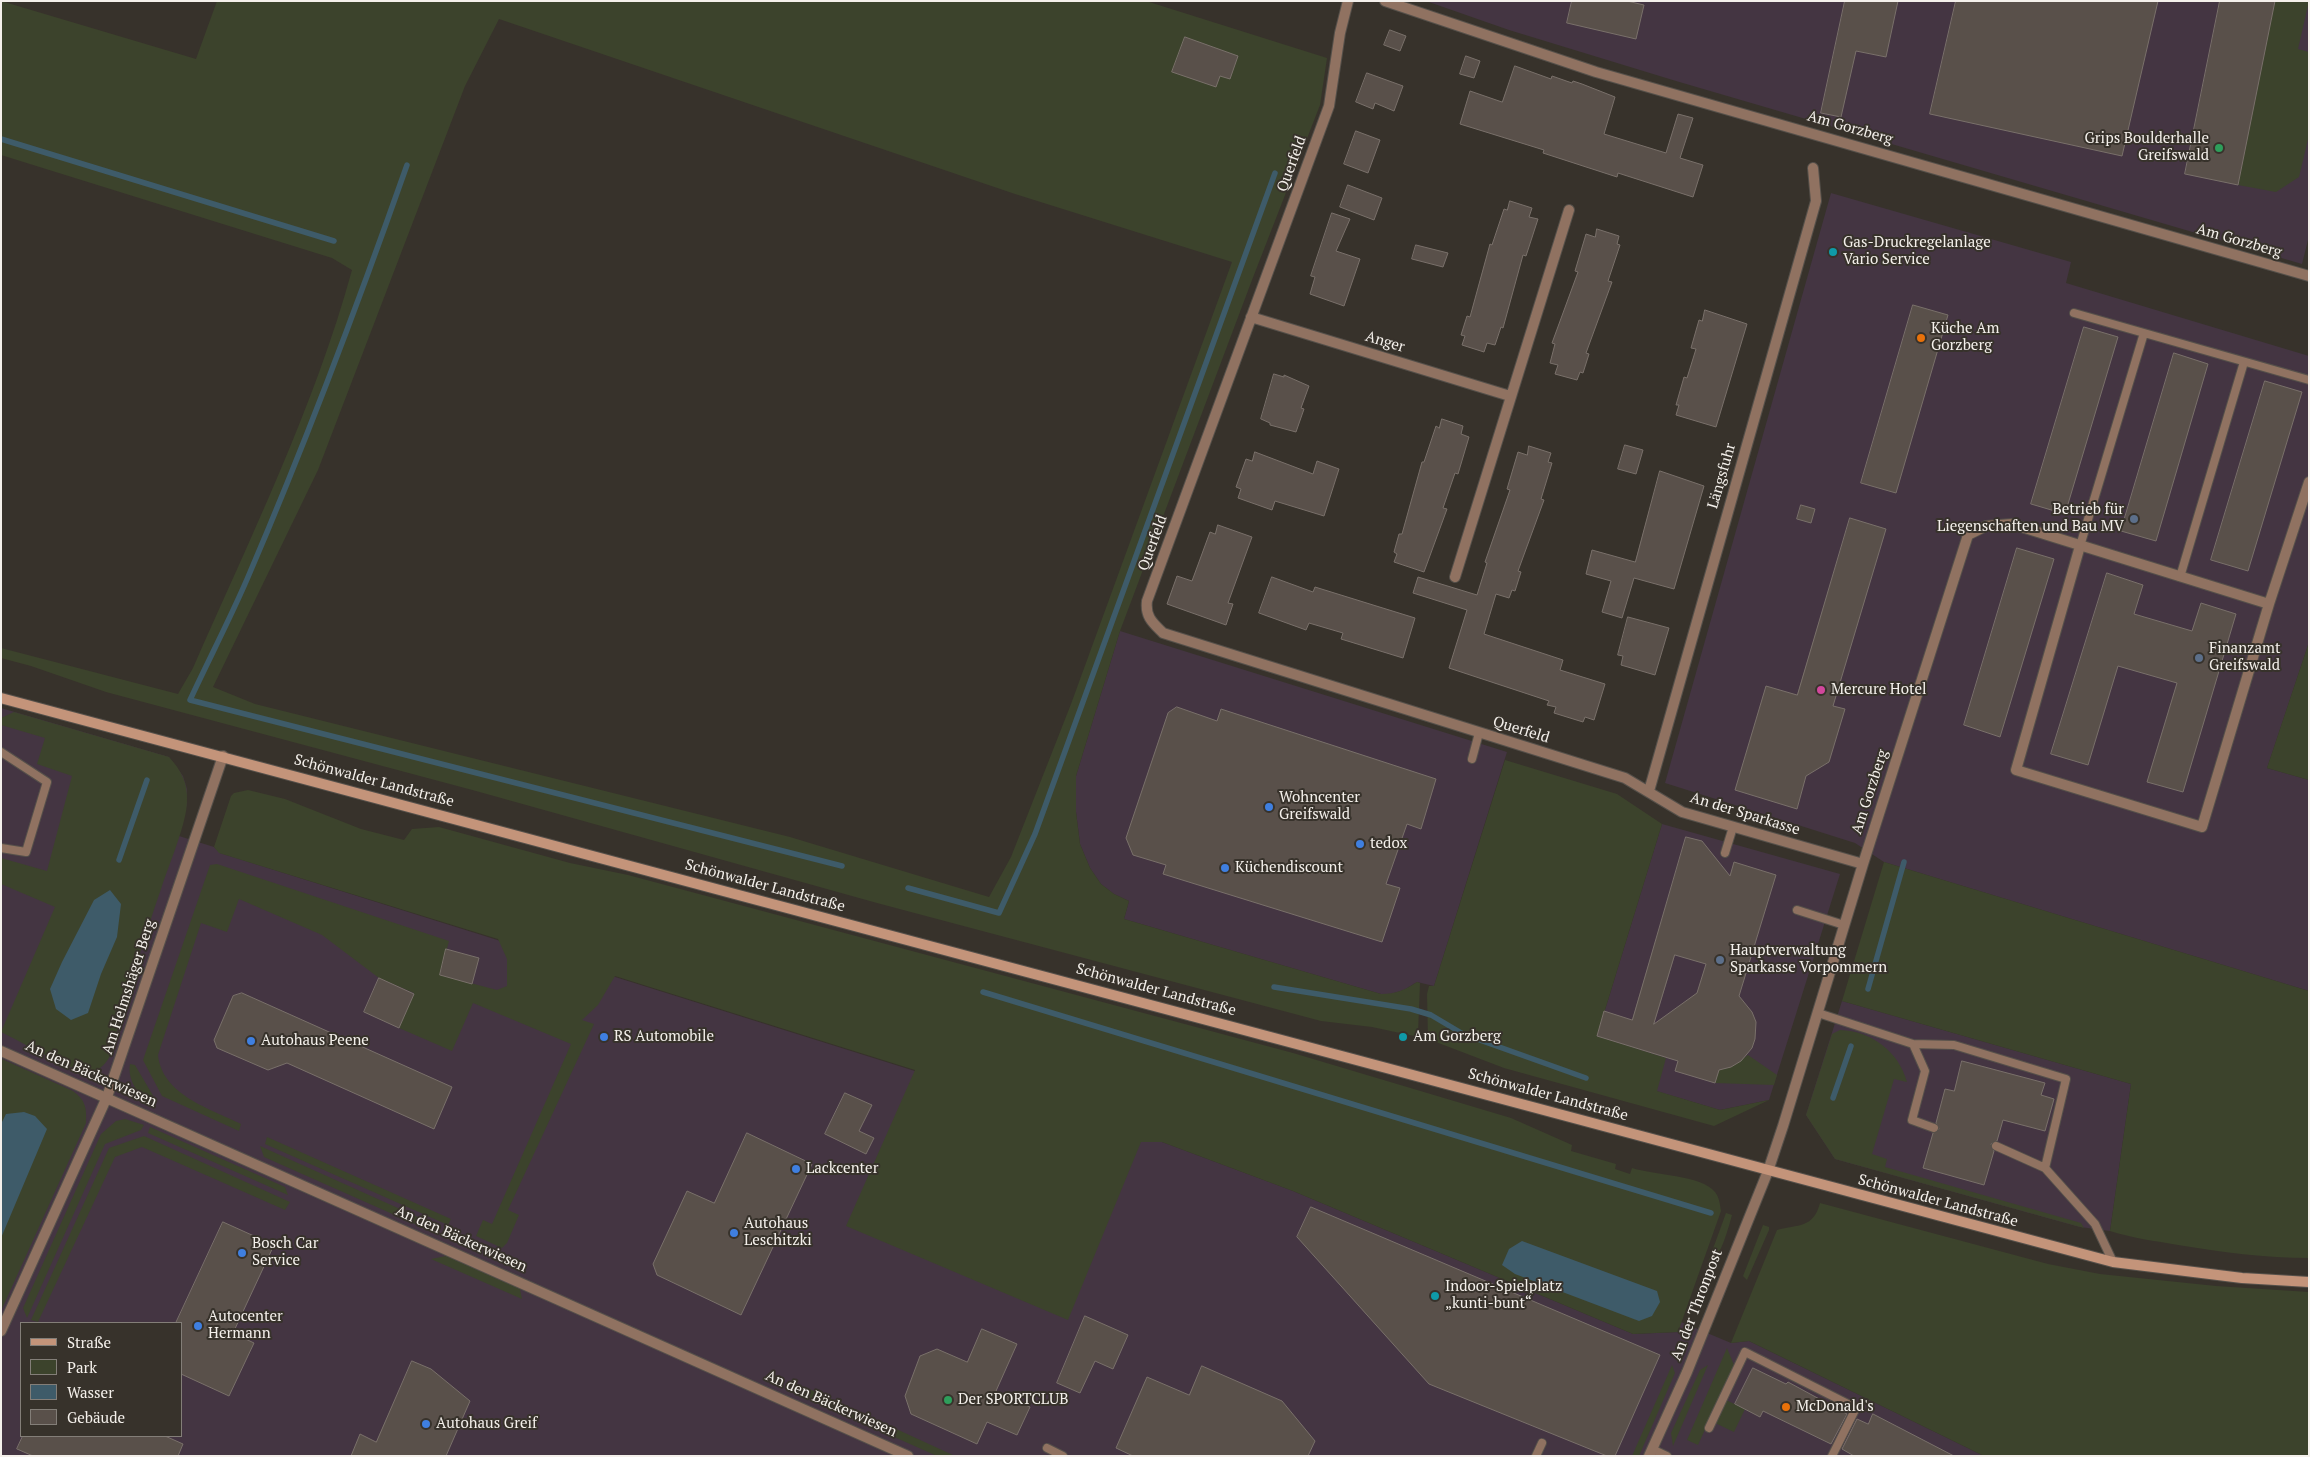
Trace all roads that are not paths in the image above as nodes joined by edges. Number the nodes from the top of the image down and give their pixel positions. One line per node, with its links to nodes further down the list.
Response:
1 (1348, 1): 7 (street, Querfeld)
2 (1385, 1): 5 (street, Am Gorzberg)
3 (1813, 168): 23 (street, Längsfuhr)
4 (1569, 210): 11 (street)
5 (2309, 276)
6 (2074, 313): 8 (lane)
7 (1251, 317): 11 (street, Anger); 18 (street, Querfeld)
8 (2144, 333): 9 (lane); 13 (lane)
9 (2244, 362): 10 (lane); 15 (lane)
10 (2309, 380)
11 (1510, 396): 14 (street)
12 (2309, 482): 16 (street)
13 (2080, 546): 15 (street, Am Gorzberg); 16 (street); 27 (street, Am Gorzberg)
14 (1455, 576)
15 (2180, 578): 16 (street, Am Gorzberg)
16 (2269, 604)
17 (1, 698): 20 (main road, Schönwalder Landstraße)
18 (1479, 733): 21 (lane); 22 (street, Querfeld)
19 (1, 752): 25 (lane)
20 (223, 756): 33 (street, Am Helmshäger Berg); 37 (main road, Schönwalder Landstraße)
21 (1472, 759)
22 (1624, 778): 23 (street, An der Sparkasse)
23 (1648, 791): 24 (street, An der Sparkasse)
24 (1733, 827): 26 (lane); 27 (street, An der Sparkasse)
25 (1, 848)
26 (1725, 852)
27 (1863, 864): 29 (street, Am Gorzberg)
28 (1798, 910): 29 (lane)
29 (1844, 925): 30 (street, Am Gorzberg)
30 (1818, 1013): 31 (lane); 37 (street, Am Gorzberg)
31 (1914, 1044): 34 (lane); 36 (lane)
32 (1, 1051): 33 (street, An den Bäckerwiesen)
33 (107, 1097): 40 (street, Am Helmshäger Berg); 45 (street, An den Bäckerwiesen)
34 (1934, 1128)
35 (1996, 1146): 36 (lane)
36 (2045, 1168): 38 (lane)
37 (1768, 1171): 38 (main road, Schönwalder Landstraße); 44 (street, An der Thronpost)
38 (2113, 1262): 39 (main road, Schönwalder Landstraße)
39 (2309, 1282)
40 (1, 1331)
41 (1709, 1428): 49 (lane)
42 (1542, 1443): 47 (lane)
43 (1047, 1448): 46 (lane)
44 (1651, 1452): 48 (lane, An der Thronpost)
45 (908, 1456)
46 (1064, 1456)
47 (1536, 1456)
48 (1667, 1456)
49 (1832, 1456)

